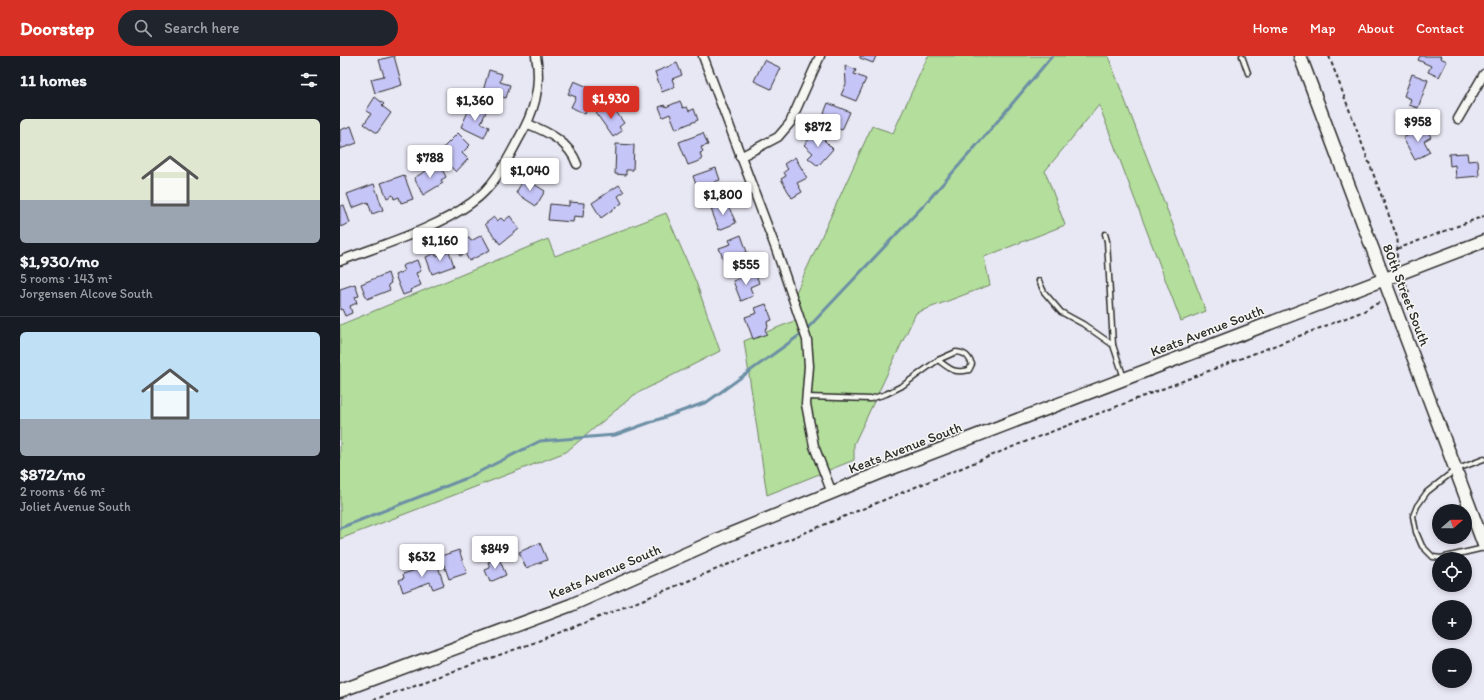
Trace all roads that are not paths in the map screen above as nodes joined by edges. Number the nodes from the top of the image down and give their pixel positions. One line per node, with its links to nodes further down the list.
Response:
1 (536, 56): 9 (street)
2 (703, 56): 10 (street)
3 (820, 56): 10 (street)
4 (1242, 56): 6 (lane)
5 (1300, 56): 15 (main road, 80th Street South)
6 (1248, 73)
7 (1484, 74): 8 (street)
8 (1458, 119)
9 (528, 124): 11 (street); 14 (street)
10 (740, 157): 20 (street)
11 (577, 164)
12 (1105, 234): 17 (lane)
13 (1484, 241): 15 (main road, Keats Avenue South)
14 (340, 261)
15 (1384, 279): 19 (main road, Keats Avenue South); 22 (main road, 80th Street South)
16 (1039, 281): 17 (lane)
17 (1112, 345): 19 (lane)
18 (938, 360): 18 (lane); 20 (lane)
19 (1124, 378): 23 (main road, Keats Avenue South)
20 (807, 397): 23 (street)
21 (1484, 459): 22 (lane)
22 (1455, 470): 24 (main road, 80th Street South); 24 (lane)
23 (832, 492): 25 (main road, Keats Avenue South)
24 (1484, 546)
25 (340, 691)

